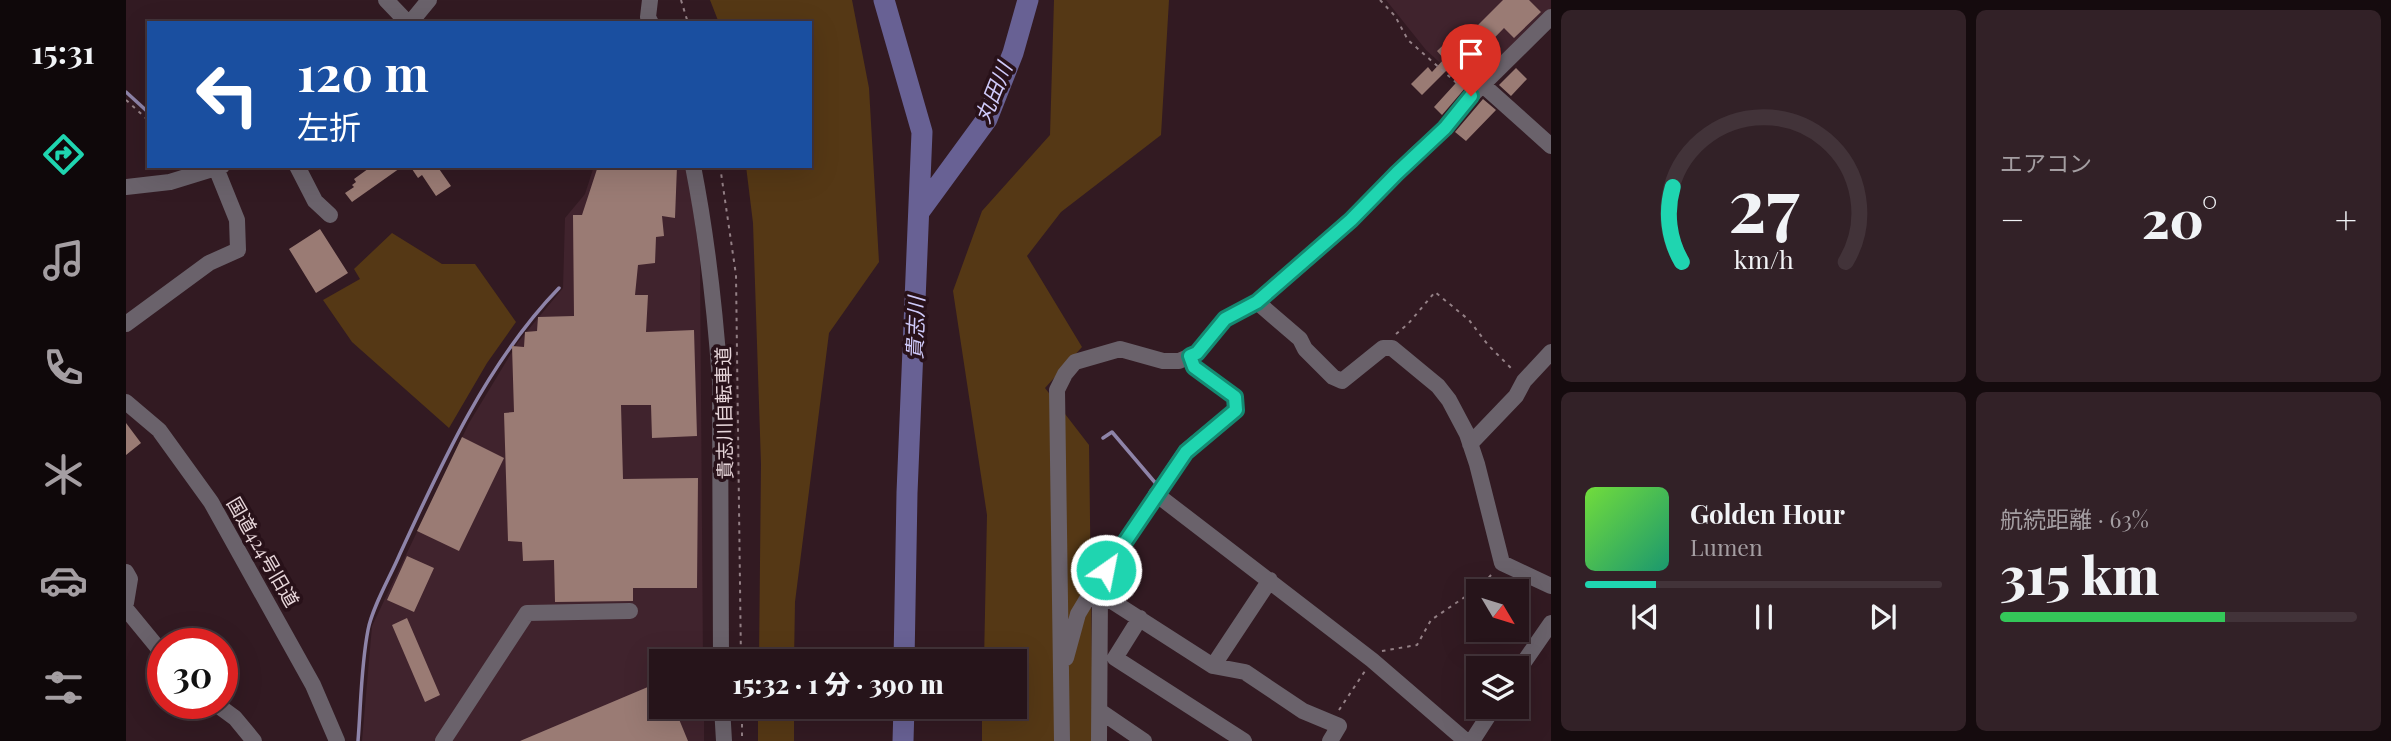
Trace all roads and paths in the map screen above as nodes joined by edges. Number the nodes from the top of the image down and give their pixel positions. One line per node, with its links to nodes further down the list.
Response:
1 (386, 0): 7 (street)
2 (429, 0): 8 (street)
3 (650, 0): 9 (street)
4 (681, 0): 10 (path)
5 (1380, 0): 11 (path)
6 (1551, 18): 11 (street)
7 (407, 21)
8 (411, 21)
9 (650, 21)
10 (687, 21)
11 (1477, 91): 14 (street); 22 (street)
12 (126, 100): 13 (path)
13 (147, 119)
14 (1551, 146)
15 (216, 168): 20 (street)
16 (219, 168): 23 (street)
17 (298, 168): 21 (street)
18 (693, 168): 42 (street)
19 (720, 168): 43 (path, 貴志川自転車道)
20 (126, 187)
21 (330, 215)
22 (1257, 302): 24 (street); 26 (street)
23 (126, 324)
24 (1383, 348): 27 (path); 29 (street)
25 (1551, 352): 27 (street)
26 (1190, 356): 30 (street); 48 (street)
27 (1524, 381): 29 (street)
28 (126, 402): 57 (street, 国道424号旧道)
29 (1470, 444): 31 (street)
30 (1156, 494): 33 (street); 35 (street)
31 (1502, 563): 34 (street); 46 (path)
32 (126, 572): 36 (street)
33 (1269, 580): 46 (street); 47 (street)
34 (1551, 586)
35 (1097, 591): 39 (street); 48 (street); 49 (street)
36 (126, 603)
37 (126, 609): 41 (street)
38 (630, 611): 58 (street)
39 (1140, 618): 45 (street); 47 (street)
40 (1551, 623): 44 (street)
41 (147, 635)
42 (721, 649)
43 (741, 649)
44 (1528, 656)
45 (1115, 658): 49 (street); 64 (street)
46 (1372, 660): 55 (path); 66 (street)
47 (1213, 666): 55 (street)
48 (1061, 670): 61 (street)
49 (1100, 684): 50 (street)
50 (1100, 711): 62 (street); 63 (street)
51 (236, 719): 56 (street)
52 (723, 719): 59 (street)
53 (742, 719): 60 (path)
54 (1486, 719): 67 (street)
55 (1331, 723): 65 (street)
56 (254, 741)
57 (337, 741)
58 (443, 741)
59 (724, 741)
60 (742, 741)
61 (1062, 741)
62 (1099, 741)
63 (1144, 741)
64 (1244, 741)
65 (1330, 741)
66 (1466, 741)
67 (1472, 741)

